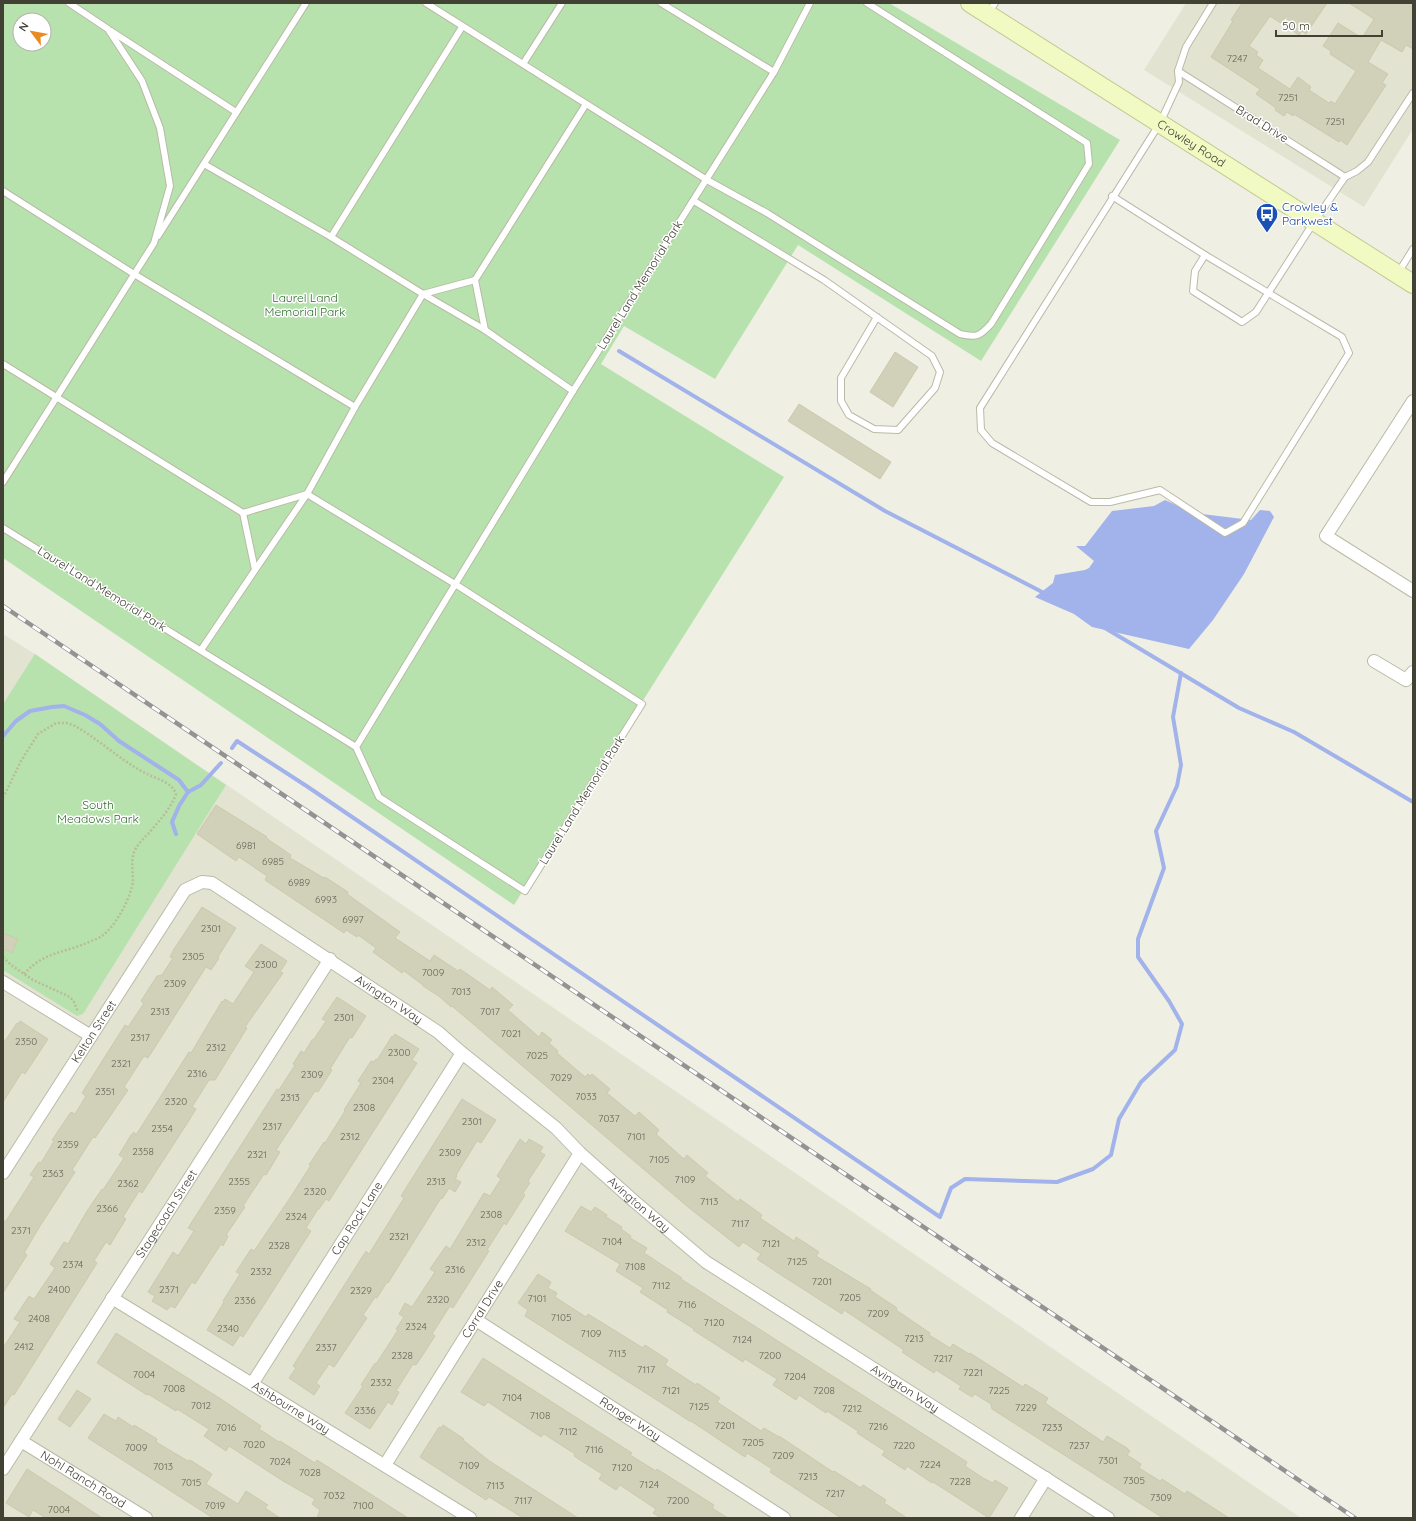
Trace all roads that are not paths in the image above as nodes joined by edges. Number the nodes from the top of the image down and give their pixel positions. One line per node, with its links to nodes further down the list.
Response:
1 (69, 3): 12 (lane)
2 (306, 3): 18 (lane)
3 (426, 3): 11 (lane)
4 (562, 3): 13 (lane)
5 (660, 3): 15 (lane)
6 (810, 3): 15 (lane, Laurel Land Memorial Park)
7 (867, 3): 22 (lane)
8 (970, 3): 10 (main road, Crowley Road)
9 (1213, 3): 14 (lane)
10 (991, 9): 19 (main road, Crowley Road)
11 (462, 26): 13 (lane); 27 (lane)
12 (108, 29): 18 (lane); 28 (lane)
13 (523, 64): 17 (lane)
14 (1178, 71): 19 (lane); 21 (lane, Brad Drive)
15 (774, 72): 22 (lane, Laurel Land Memorial Park)
16 (1413, 93): 21 (lane)
17 (586, 104): 22 (lane); 33 (lane)
18 (236, 112): 20 (lane)
19 (1160, 123): 24 (lane); 26 (main road, Crowley Road)
20 (204, 164): 27 (lane); 28 (lane)
21 (1345, 177): 26 (lane)
22 (707, 180): 25 (lane, Laurel Land Memorial Park)
23 (3, 191): 31 (lane)
24 (1112, 196): 30 (lane); 35 (lane)
25 (694, 200): 37 (lane); 40 (lane, Laurel Land Memorial Park)
26 (1314, 222): 32 (main road, Crowley Road); 35 (lane)
27 (331, 237): 36 (lane)
28 (154, 243): 31 (lane)
29 (1413, 249): 32 (lane)
30 (1205, 255): 35 (lane); 35 (lane)
31 (134, 274): 41 (lane); 43 (lane)
32 (1397, 274): 34 (main road, Crowley Road)
33 (475, 280): 36 (lane); 38 (lane)
34 (1413, 284)
35 (1268, 292)
36 (423, 294): 38 (lane); 43 (lane)
37 (877, 318): 37 (lane)
38 (485, 330): 40 (lane)
39 (3, 364): 41 (lane)
40 (572, 391): 49 (lane, Laurel Land Memorial Park)
41 (57, 398): 44 (lane); 46 (lane)
42 (1413, 401): 50 (street)
43 (355, 407): 45 (lane)
44 (3, 482)
45 (307, 494): 46 (lane); 48 (lane); 49 (lane, Laurel Land Memorial Park)
46 (243, 513): 48 (lane)
47 (3, 528): 51 (lane, Laurel Land Memorial Park)
48 (255, 570): 51 (lane)
49 (455, 584): 54 (lane, Laurel Land Memorial Park); 54 (lane, Laurel Land Memorial Park)
50 (1413, 591)
51 (201, 650): 54 (lane, Laurel Land Memorial Park)
52 (1374, 661): 53 (street)
53 (1413, 672)
54 (356, 747)
55 (185, 890): 56 (street, Avington Way); 58 (street, Kelton Street)
56 (330, 959): 59 (street, Avington Way); 62 (street, Stagecoach Street)
57 (3, 982): 58 (street)
58 (91, 1036): 61 (street, Kelton Street)
59 (462, 1053): 60 (street, Avington Way); 64 (street, Cap Rock Lane)
60 (580, 1153): 63 (street, Corral Drive); 68 (street, Avington Way)
61 (3, 1173)
62 (112, 1298): 64 (street, Ashbourne Way); 65 (street, Stagecoach Street)
63 (476, 1320): 66 (street, Corral Drive); 71 (street, Ranger Way)
64 (252, 1384): 66 (street, Ashbourne Way)
65 (21, 1441): 67 (street, Stagecoach Street); 69 (street, Nohl Ranch Road)
66 (385, 1465): 70 (street, Ashbourne Way)
67 (3, 1469)
68 (1046, 1478): 72 (street); 73 (street, Avington Way)
69 (146, 1518)
70 (470, 1518)
71 (784, 1518)
72 (1021, 1518)
73 (1108, 1518)

